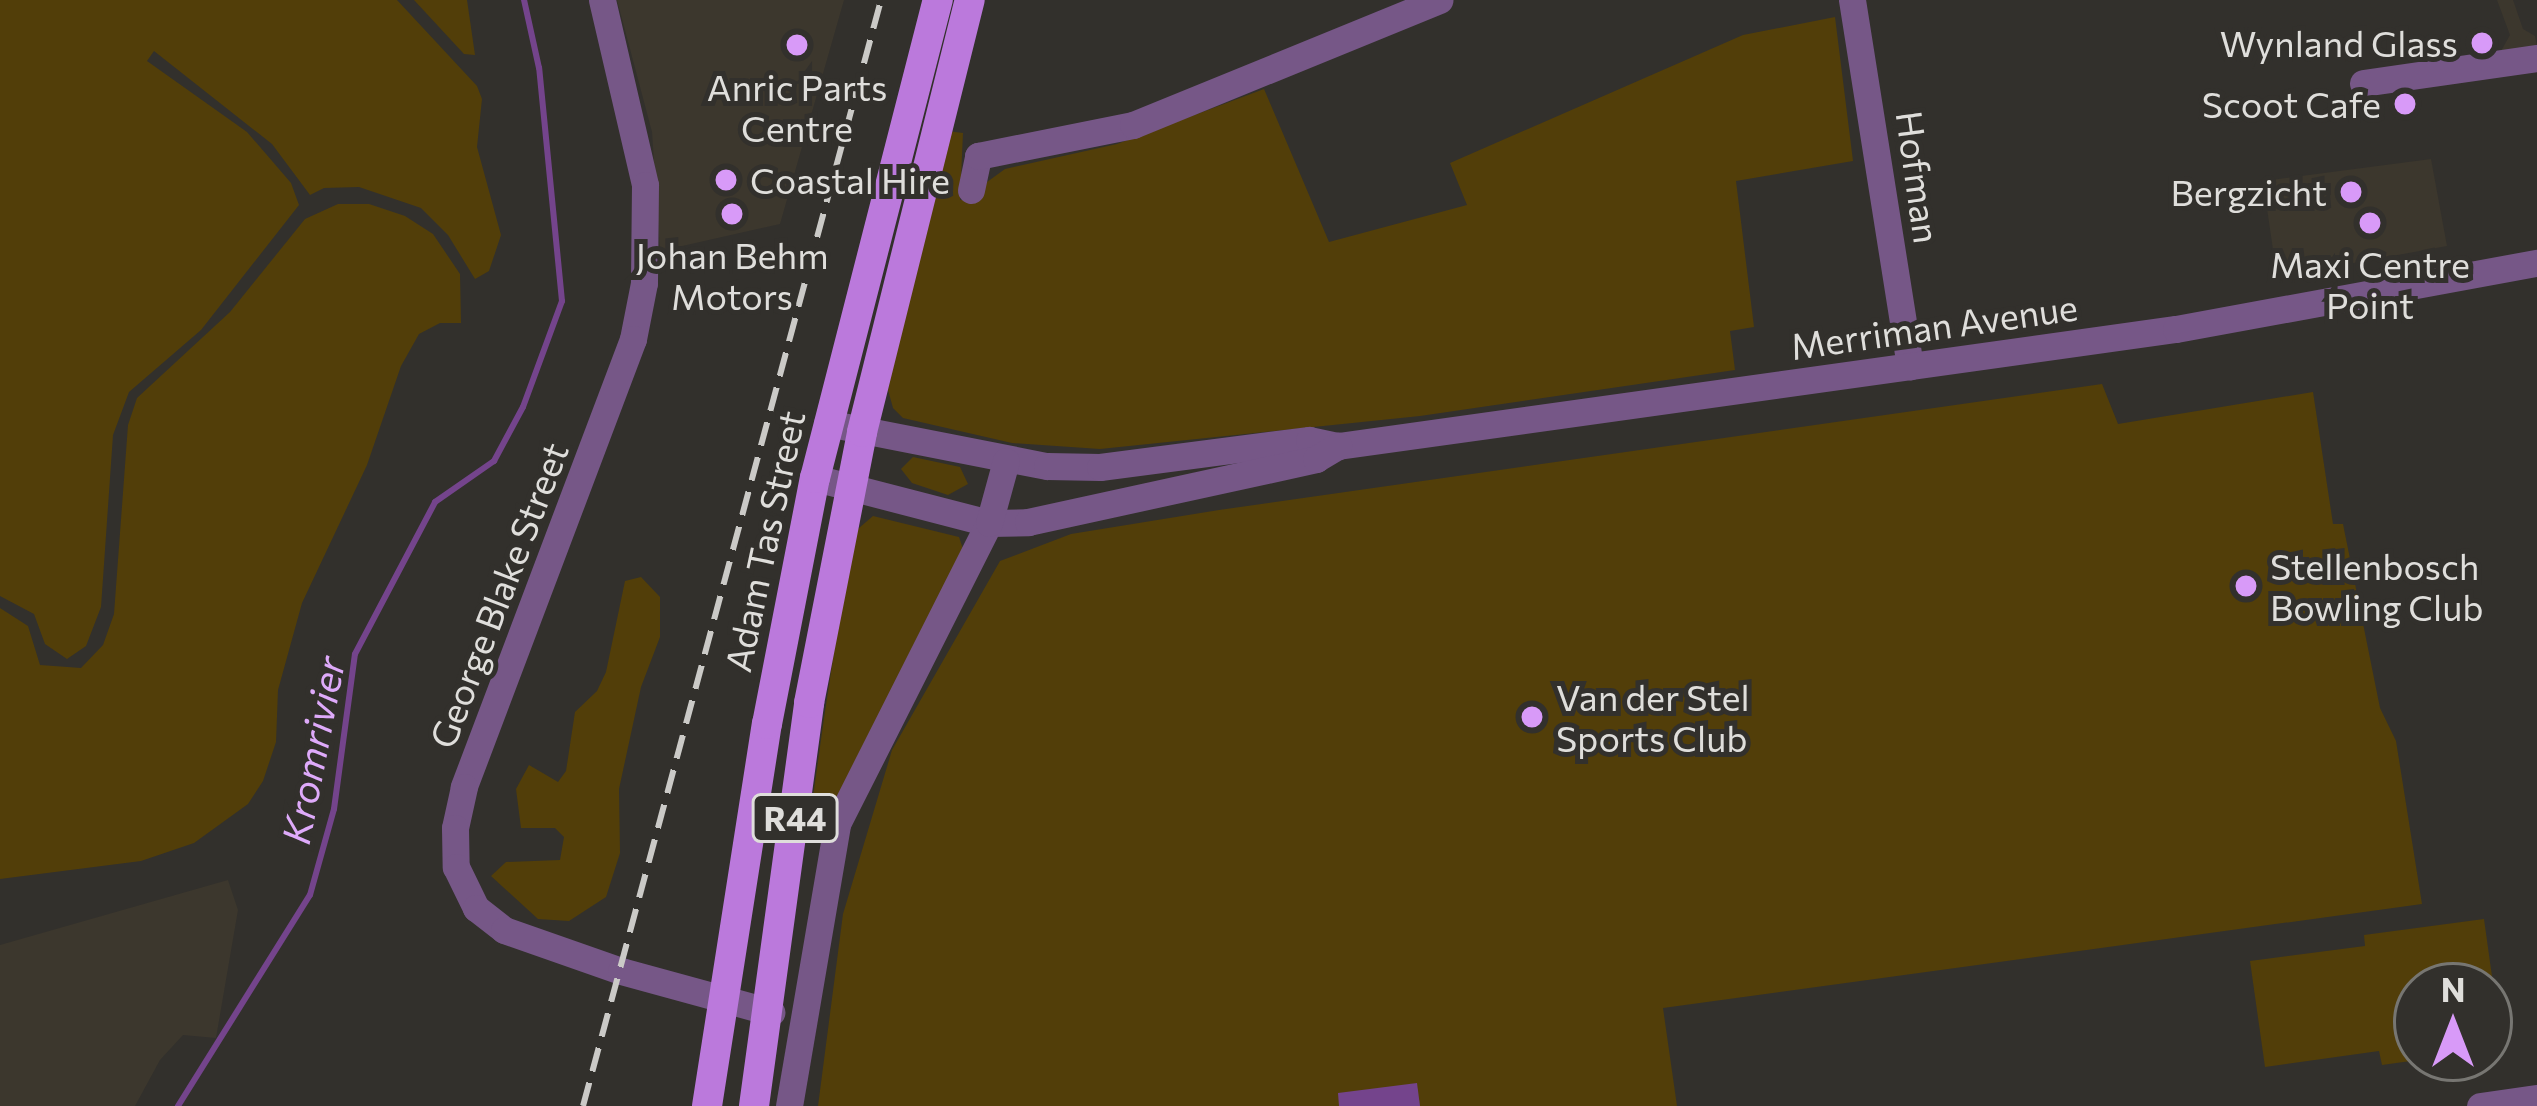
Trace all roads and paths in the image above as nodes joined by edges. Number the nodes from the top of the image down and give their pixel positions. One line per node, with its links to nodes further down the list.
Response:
1 (602, 0): 18 (street, George Blake Street)
2 (938, 0): 11 (main road, Adam Tas Street / R44)
3 (970, 0): 12 (main road, Adam Tas Street / R44)
4 (1439, 0): 8 (street)
5 (1852, 0): 10 (street, Hofman)
6 (2537, 58): 7 (street)
7 (2362, 83)
8 (971, 190)
9 (2537, 263): 10 (street, Merriman Avenue)
10 (1910, 366): 13 (street, Merriman Avenue)
11 (827, 422): 12 (street, Merriman Avenue); 15 (main road, Adam Tas Street / R44)
12 (862, 431): 14 (street, Merriman Avenue); 16 (main road, Adam Tas Street / R44)
13 (1338, 446): 14 (street, Merriman Avenue); 17 (street, Merriman Avenue)
14 (1006, 460): 17 (street)
15 (815, 478): 16 (street, Merriman Avenue); 18 (main road, Adam Tas Street / R44)
16 (852, 488): 17 (street, Merriman Avenue); 19 (main road, Adam Tas Street / R44)
17 (989, 523): 23 (street)
18 (720, 1000): 19 (street, George Blake Street); 21 (main road, Adam Tas Street / R44)
19 (771, 1012): 22 (main road, Adam Tas Street / R44)
20 (2537, 1098): 24 (street)
21 (707, 1106)
22 (754, 1106)
23 (789, 1106)
24 (2480, 1106)

